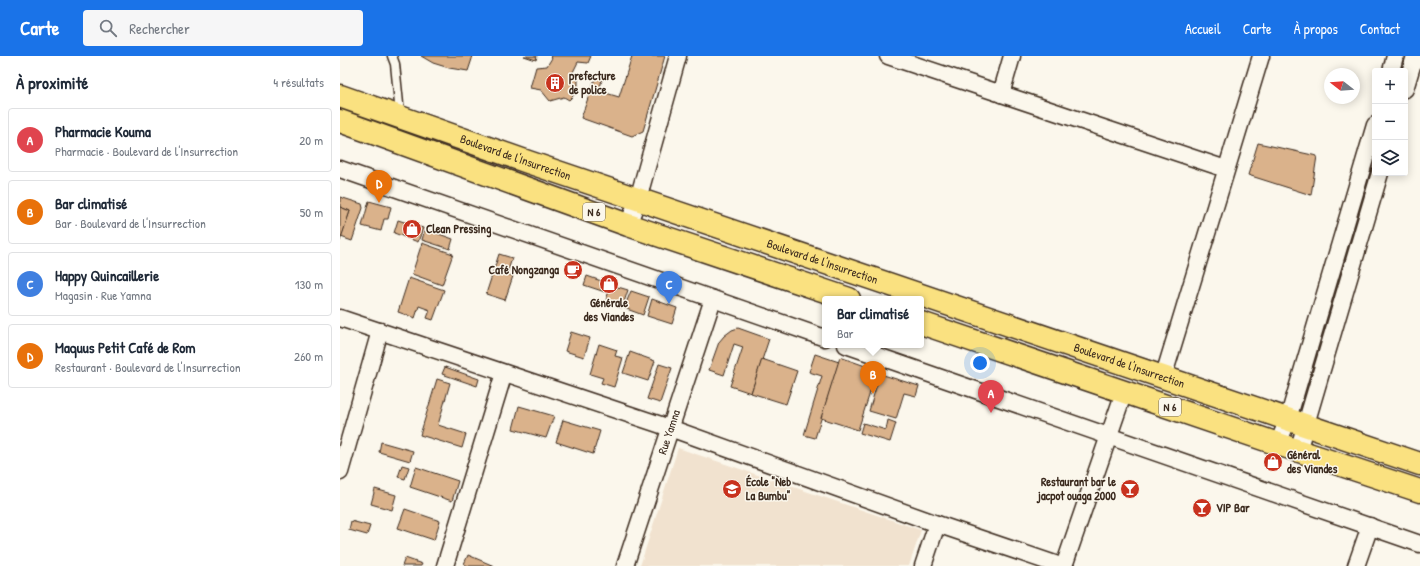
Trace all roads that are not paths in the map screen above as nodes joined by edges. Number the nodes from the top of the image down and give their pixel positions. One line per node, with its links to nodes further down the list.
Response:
1 (392, 56): 12 (lane)
2 (678, 56): 18 (street)
3 (888, 56): 10 (street)
4 (1012, 56): 10 (street)
5 (1261, 56): 16 (street)
6 (1396, 56): 8 (street)
7 (1415, 56): 9 (street)
8 (1392, 68)
9 (1408, 79)
10 (1001, 94): 16 (street)
11 (340, 96): 12 (main road, Boulevard de l'Insurrection / N 6)
12 (401, 117): 18 (main road, Boulevard de l'Insurrection / N 6)
13 (340, 121): 19 (main road, Boulevard de l'Insurrection / N 6)
14 (1372, 136): 32 (street)
15 (340, 169): 23 (street)
16 (1226, 169): 30 (street)
17 (1379, 176): 32 (street)
18 (638, 199): 19 (street); 21 (main road, Boulevard de l'Insurrection / N 6)
19 (628, 225): 20 (main road, Boulevard de l'Insurrection / N 6)
20 (840, 296)
21 (922, 296)
22 (924, 297): 30 (main road, Boulevard de l'Insurrection / N 6)
23 (714, 299): 27 (street); 33 (street, Rue Yamna)
24 (340, 318): 26 (street)
25 (924, 324): 31 (main road, N 6)
26 (380, 330): 29 (street); 38 (street)
27 (822, 337)
28 (855, 348): 34 (street)
29 (504, 373): 33 (street); 43 (street)
30 (1163, 378): 32 (main road, Boulevard de l'Insurrection / N 6)
31 (1124, 392): 34 (street); 35 (main road, N 6)
32 (1297, 422): 35 (street); 36 (street); 37 (main road, Boulevard de l'Insurrection / N 6)
33 (670, 428): 40 (street); 44 (street, Rue Yamna)
34 (1109, 436): 41 (street); 47 (street)
35 (1278, 444): 36 (main road, N 6)
36 (1298, 451): 39 (main road, N 6)
37 (1420, 464)
38 (340, 472)
39 (1420, 491)
40 (937, 524): 45 (street); 46 (street)
41 (1370, 526): 42 (street); 48 (street)
42 (1420, 544)
43 (446, 566)
44 (625, 566)
45 (923, 566)
46 (1061, 566)
47 (1064, 566)
48 (1356, 566)

